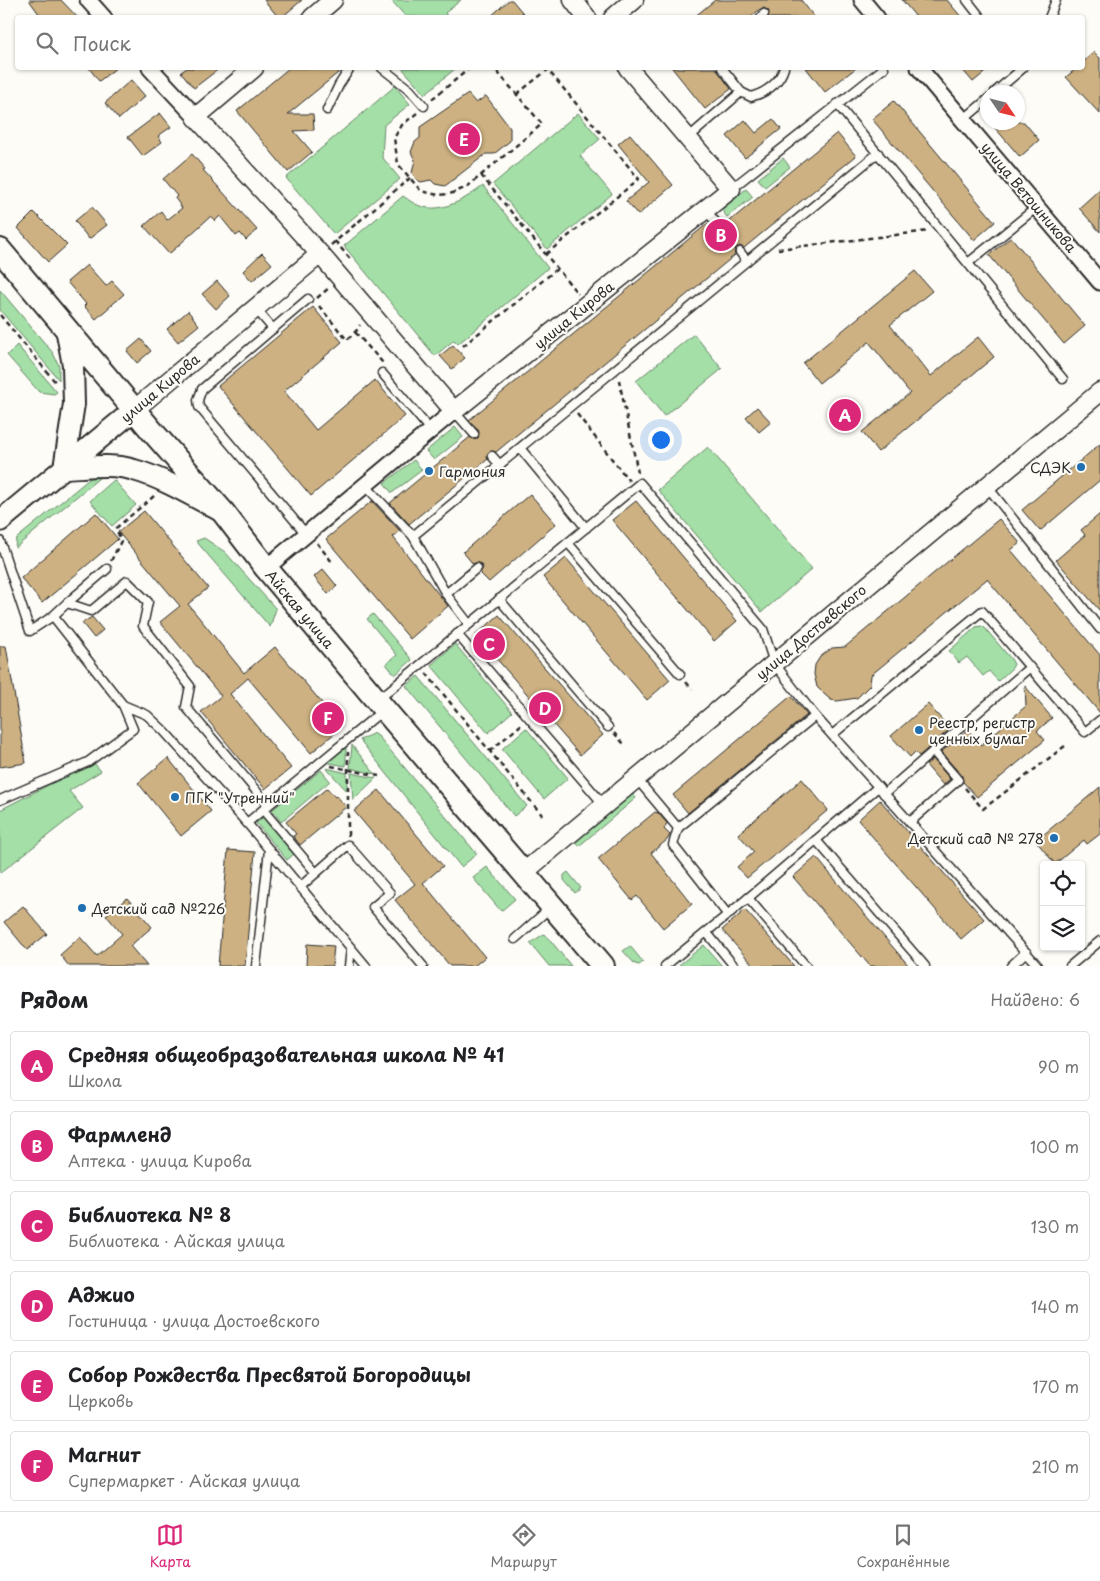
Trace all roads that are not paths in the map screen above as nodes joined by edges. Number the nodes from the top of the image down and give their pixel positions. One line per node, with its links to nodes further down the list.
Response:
1 (88, 0): 8 (street)
2 (332, 0): 9 (street)
3 (573, 0): 10 (street)
4 (634, 0): 11 (street)
5 (862, 0): 12 (street)
6 (967, 0): 13 (lane)
7 (1056, 0): 14 (lane)
8 (101, 15)
9 (315, 15)
10 (585, 15)
11 (616, 15)
12 (874, 15)
13 (979, 15)
14 (1050, 15)
15 (152, 70): 31 (street)
16 (252, 70): 31 (street)
17 (349, 70): 30 (lane)
18 (385, 70): 28 (lane)
19 (630, 70): 33 (street)
20 (724, 70): 26 (lane)
21 (783, 70): 26 (lane)
22 (881, 70): 27 (lane)
23 (921, 70): 32 (street, улица Ветошникова)
24 (1021, 70): 25 (lane)
25 (1003, 85)
26 (741, 92): 33 (lane)
27 (837, 104): 34 (lane); 35 (lane)
28 (424, 106)
29 (980, 106): 32 (lane)
30 (327, 110)
31 (196, 117): 41 (street)
32 (963, 120): 36 (street, улица Ветошникова)
33 (688, 138): 35 (street)
34 (878, 153): 42 (lane); 43 (lane)
35 (730, 189): 37 (street, улица Кирова)
36 (1037, 207): 43 (lane); 44 (street, улица Ветошникова)
37 (706, 210): 38 (lane); 53 (street, улица Кирова)
38 (721, 229)
39 (0, 250): 47 (main road, Айская улица)
40 (740, 252): 42 (lane)
41 (320, 254): 46 (street, улица Кирова); 53 (street)
42 (747, 261): 56 (lane)
43 (968, 263): 50 (lane)
44 (1100, 282)
45 (311, 300): 48 (lane)
46 (256, 308): 48 (lane); 52 (street, улица Кирова)
47 (66, 328): 52 (main road, Айская улица); 59 (main road)
48 (273, 328): 66 (lane)
49 (382, 373): 54 (lane)
50 (1064, 379)
51 (1100, 392): 61 (street, улица Достоевского)
52 (134, 410): 59 (main road, улица Кирова); 62 (main road, Айская улица)
53 (454, 411): 54 (street); 55 (lane)
54 (431, 431): 60 (street)
55 (474, 434)
56 (520, 448): 58 (lane); 64 (lane)
57 (492, 456): 58 (lane)
58 (500, 465): 65 (lane)
59 (64, 468): 62 (main road); 63 (main road, улица Кирова)
60 (365, 485): 65 (lane); 66 (street)
61 (987, 486): 77 (lane); 79 (street, улица Достоевского)
62 (223, 512): 69 (main road, Айская улица)
63 (0, 521)
64 (586, 528): 68 (lane); 79 (lane)
65 (413, 536): 72 (lane)
66 (311, 539): 69 (street)
67 (0, 540): 75 (lane)
68 (568, 543): 73 (lane); 81 (lane)
69 (266, 568): 83 (main road, Айская улица)
70 (476, 568): 72 (lane)
71 (107, 569): 74 (lane)
72 (446, 594): 76 (lane)
73 (499, 599): 76 (lane); 86 (lane)
74 (67, 603): 75 (lane); 94 (lane)
75 (53, 616): 82 (lane)
76 (469, 624): 78 (lane)
77 (1100, 628)
78 (457, 634): 83 (lane); 93 (lane)
79 (774, 663): 84 (lane); 89 (street, улица Достоевского)
80 (1029, 668): 85 (lane); 87 (lane); 88 (lane)
81 (680, 674)
82 (123, 704): 92 (lane); 96 (lane)
83 (380, 705): 94 (lane); 101 (main road, Айская улица)
84 (815, 716): 87 (lane); 97 (lane)
85 (1100, 720)
86 (608, 727)
87 (832, 735): 90 (lane)
88 (933, 751): 91 (lane); 95 (lane)
89 (636, 778): 93 (street, улица Достоевского); 97 (lane)
90 (878, 787): 91 (lane); 98 (lane)
91 (884, 794): 95 (lane)
92 (0, 800)
93 (604, 805): 101 (street, улица Достоевского)
94 (265, 808): 96 (lane); 100 (lane)
95 (910, 822): 110 (lane)
96 (247, 823): 99 (lane)
97 (678, 828): 105 (lane)
98 (816, 840): 103 (lane); 119 (lane)
99 (269, 850): 102 (lane); 111 (lane)
100 (316, 873): 102 (lane); 114 (lane)
101 (523, 873): 104 (main road, Айская улица)
102 (300, 888): 109 (lane)
103 (748, 898): 105 (lane); 118 (lane)
104 (552, 906): 107 (lane); 115 (main road, Айская улица)
105 (728, 915): 106 (lane)
106 (707, 933): 116 (lane); 117 (lane)
107 (515, 939)
108 (1100, 941): 122 (lane)
109 (351, 948): 112 (lane); 113 (lane)
110 (1026, 952): 120 (lane); 121 (lane)
111 (256, 966)
112 (349, 966)
113 (366, 966)
114 (423, 966)
115 (603, 966)
116 (665, 966)
117 (734, 966)
118 (806, 966)
119 (925, 966)
120 (1010, 966)
121 (1038, 966)
122 (1070, 966)

